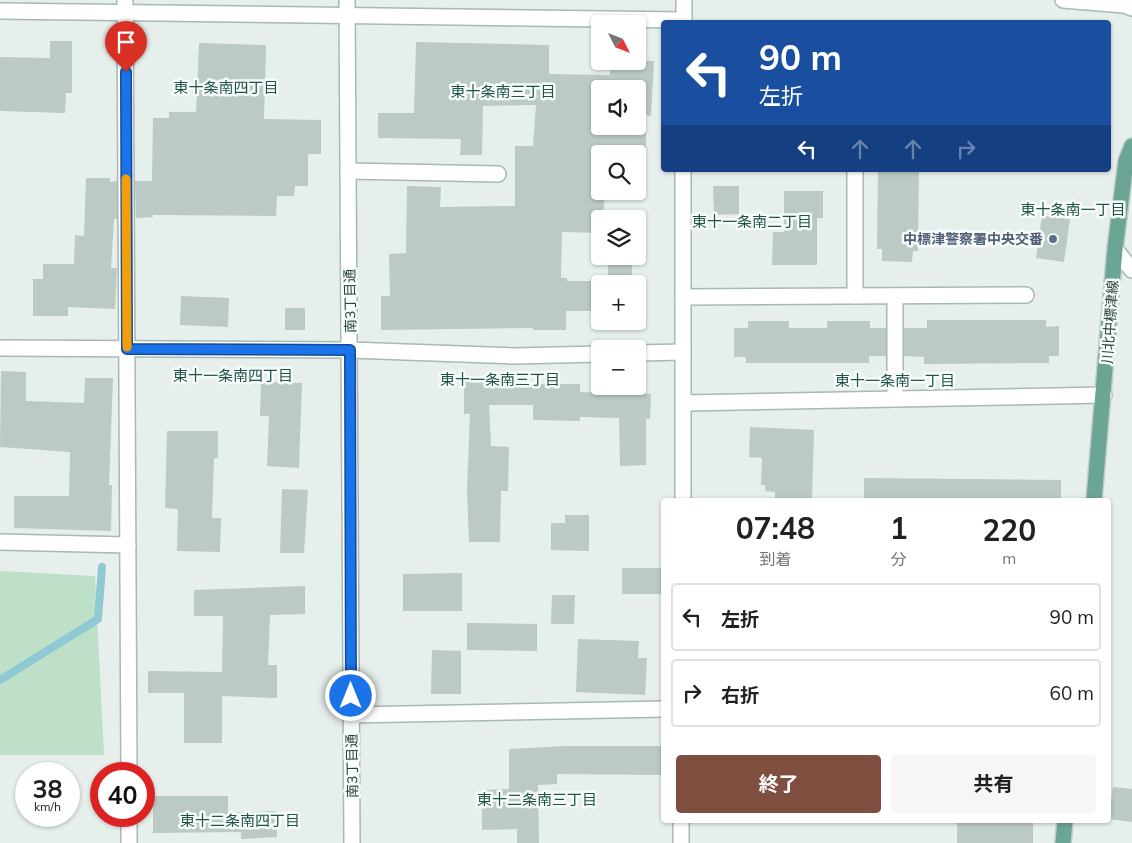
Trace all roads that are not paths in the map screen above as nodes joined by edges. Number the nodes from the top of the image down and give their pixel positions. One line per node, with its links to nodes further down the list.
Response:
1 (347, 0): 7 (street, 南3丁目通)
2 (684, 0): 8 (street)
3 (1063, 0): 5 (street)
4 (125, 6): 6 (street); 7 (street); 22 (street)
5 (1132, 8)
6 (0, 11)
7 (347, 16): 9 (street); 11 (street, 南3丁目通)
8 (684, 20)
9 (661, 22)
10 (1132, 146): 15 (main road, 川北中標津線)
11 (348, 171): 14 (street); 23 (street, 南3丁目通)
12 (683, 172): 20 (street)
13 (855, 172): 18 (street)
14 (498, 174)
15 (1115, 249): 16 (street); 27 (main road, 川北中標津線)
16 (1132, 270)
17 (1026, 295): 19 (street)
18 (856, 296): 19 (street); 20 (street)
19 (895, 296): 28 (street)
20 (683, 297): 24 (street)
21 (0, 348): 22 (street)
22 (127, 349): 23 (street); 33 (street)
23 (350, 350): 26 (street); 35 (street, 南3丁目通)
24 (683, 352): 25 (street); 29 (street)
25 (646, 353)
26 (591, 354)
27 (1104, 395): 28 (street); 31 (main road, 川北中標津線)
28 (895, 399): 29 (street)
29 (684, 404): 30 (street)
30 (683, 498)
31 (1094, 498)
32 (0, 542): 33 (street)
33 (128, 545): 36 (street)
34 (661, 709): 35 (street)
35 (351, 715): 41 (street, 南3丁目通)
36 (129, 762)
37 (681, 823): 42 (street)
38 (1065, 823): 43 (main road)
39 (129, 827): 40 (street)
40 (129, 843)
41 (352, 843)
42 (681, 843)
43 (1063, 843)

